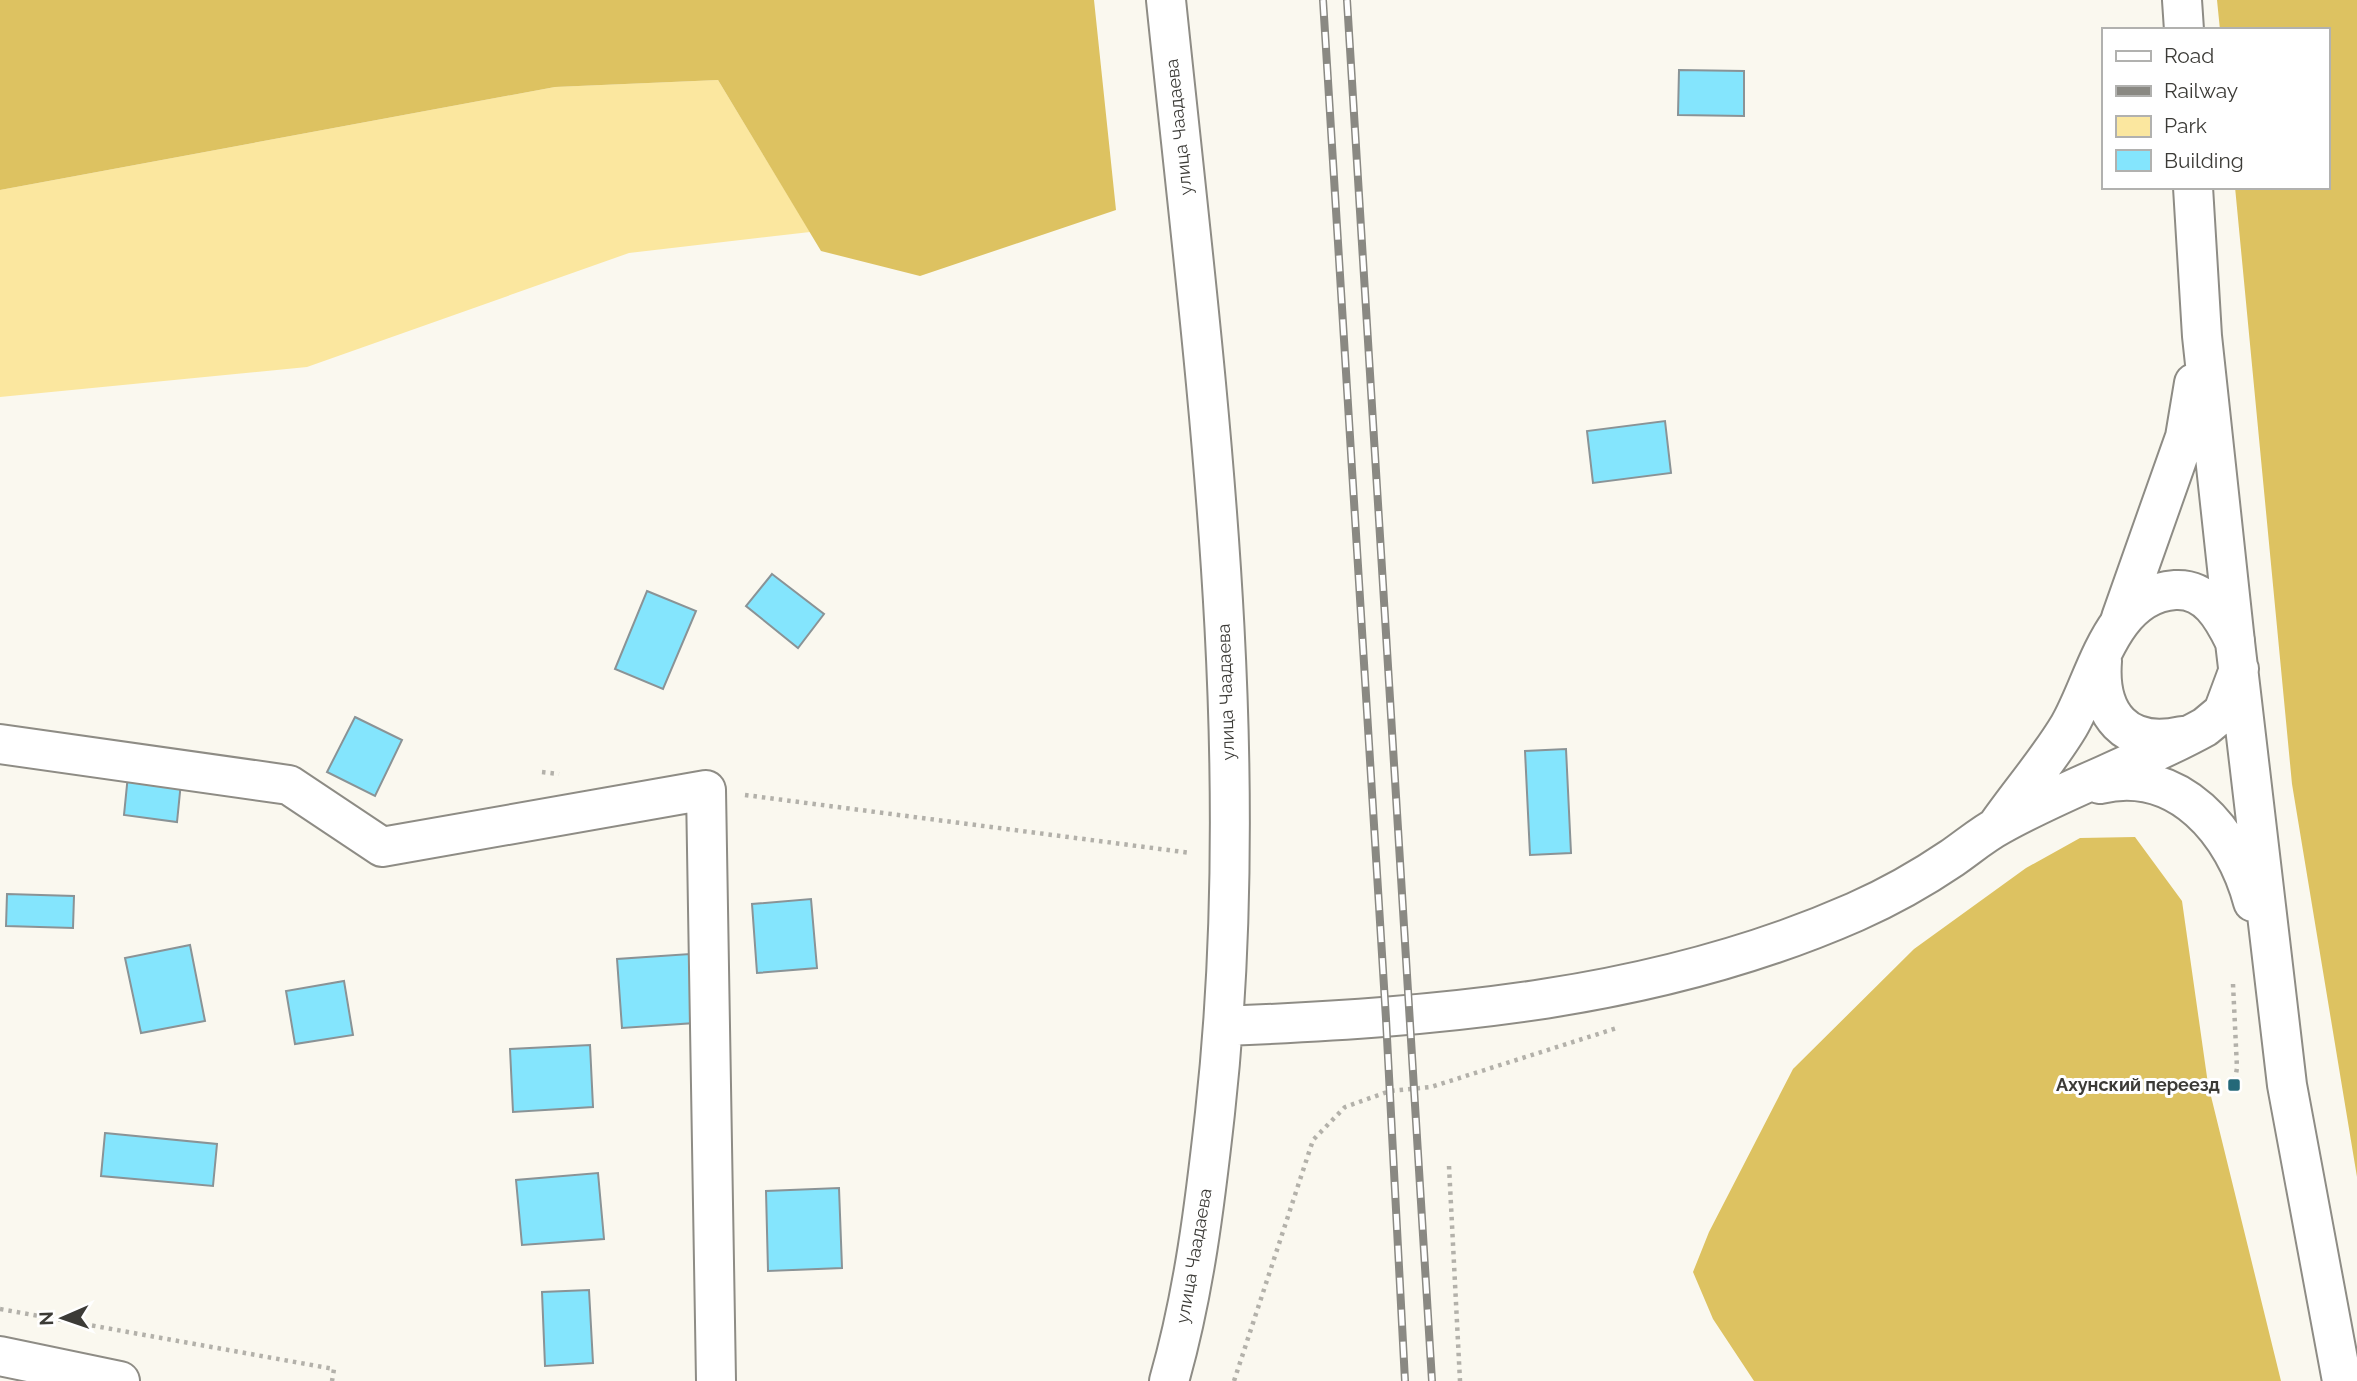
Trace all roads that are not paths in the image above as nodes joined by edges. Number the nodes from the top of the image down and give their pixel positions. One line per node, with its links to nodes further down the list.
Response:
1 (1166, 0): 14 (main road, улица Чаадаева)
2 (2182, 0): 3 (main road)
3 (2184, 28)
4 (2193, 189): 5 (main road)
5 (2202, 336): 6 (main road); 8 (main road)
6 (2121, 618): 7 (main road); 8 (main road)
7 (2102, 655): 9 (main road); 12 (main road)
8 (2237, 656): 9 (main road); 13 (main road)
9 (2194, 734): 11 (main road)
10 (0, 744): 17 (main road)
11 (2057, 794): 12 (main road); 13 (main road)
12 (1997, 826): 14 (main road)
13 (2276, 988): 19 (main road)
14 (1225, 1026): 18 (main road, улица Чаадаева)
15 (0, 1356): 16 (main road)
16 (120, 1381)
17 (716, 1381)
18 (1169, 1381)
19 (2342, 1381)

